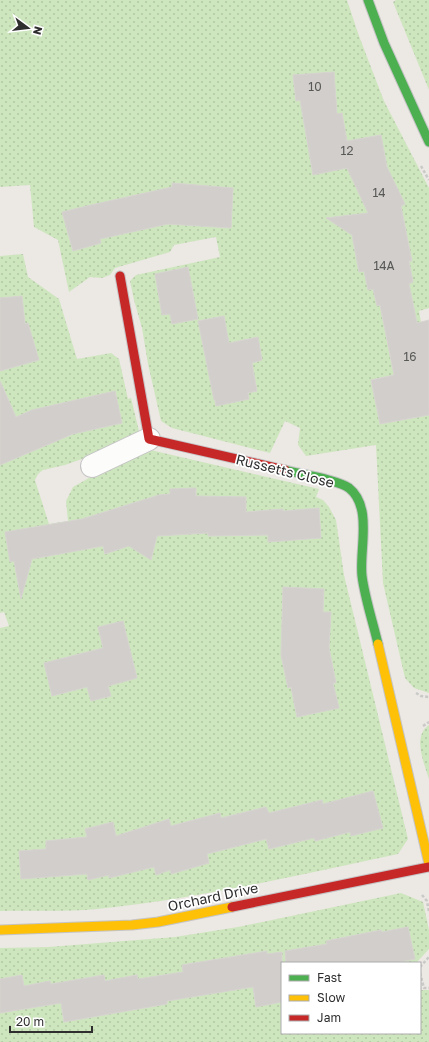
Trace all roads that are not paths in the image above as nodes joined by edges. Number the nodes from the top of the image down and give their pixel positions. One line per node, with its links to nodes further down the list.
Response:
1 (368, 0): 2 (street)
2 (429, 142)
3 (120, 276): 4 (street)
4 (150, 439): 5 (street); 6 (street, Russetts Close)
5 (92, 466)
6 (429, 864)
7 (429, 867): 8 (street, Orchard Drive)
8 (0, 930)

